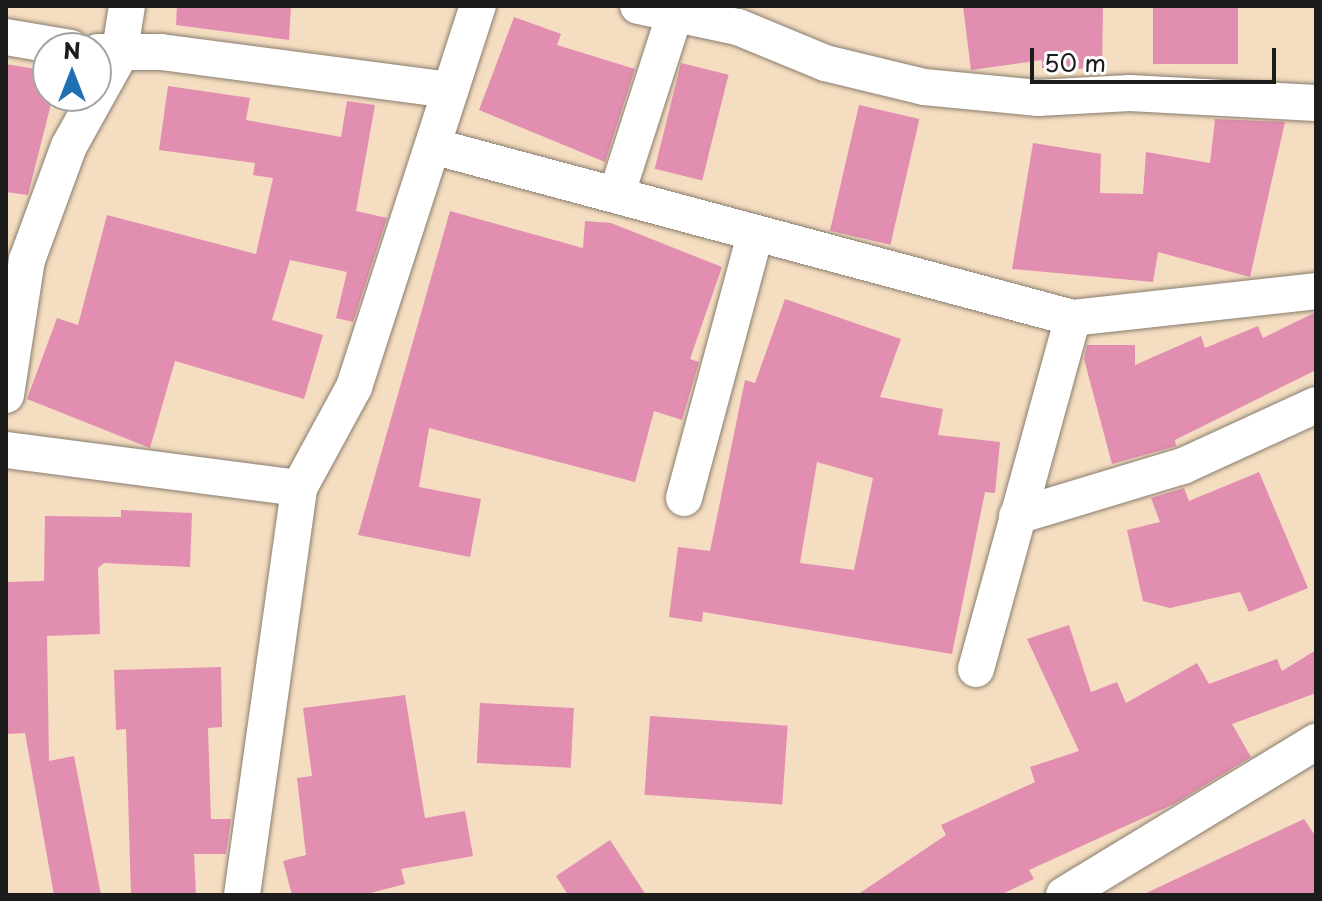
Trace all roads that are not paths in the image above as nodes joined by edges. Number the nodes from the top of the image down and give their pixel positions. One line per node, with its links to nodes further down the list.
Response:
1 (127, 6): 8 (street)
2 (478, 6): 10 (street)
3 (638, 6): 4 (street)
4 (674, 16): 5 (street); 14 (street)
5 (743, 16): 11 (street)
6 (6, 37): 7 (street)
7 (32, 41)
8 (112, 44)
9 (112, 54): 10 (street)
10 (451, 90): 13 (street)
11 (1316, 103)
12 (83, 112): 18 (street)
13 (436, 147): 14 (street); 21 (street)
14 (617, 193): 15 (street)
15 (755, 234): 17 (street); 22 (street)
16 (1316, 291): 17 (street)
17 (1073, 318): 23 (street)
18 (6, 395)
19 (1316, 405): 23 (street)
20 (6, 450): 21 (street)
21 (299, 488): 26 (street)
22 (684, 498)
23 (1017, 516): 24 (street)
24 (976, 669)
25 (1316, 742): 27 (street)
26 (242, 895)
27 (1064, 895)

